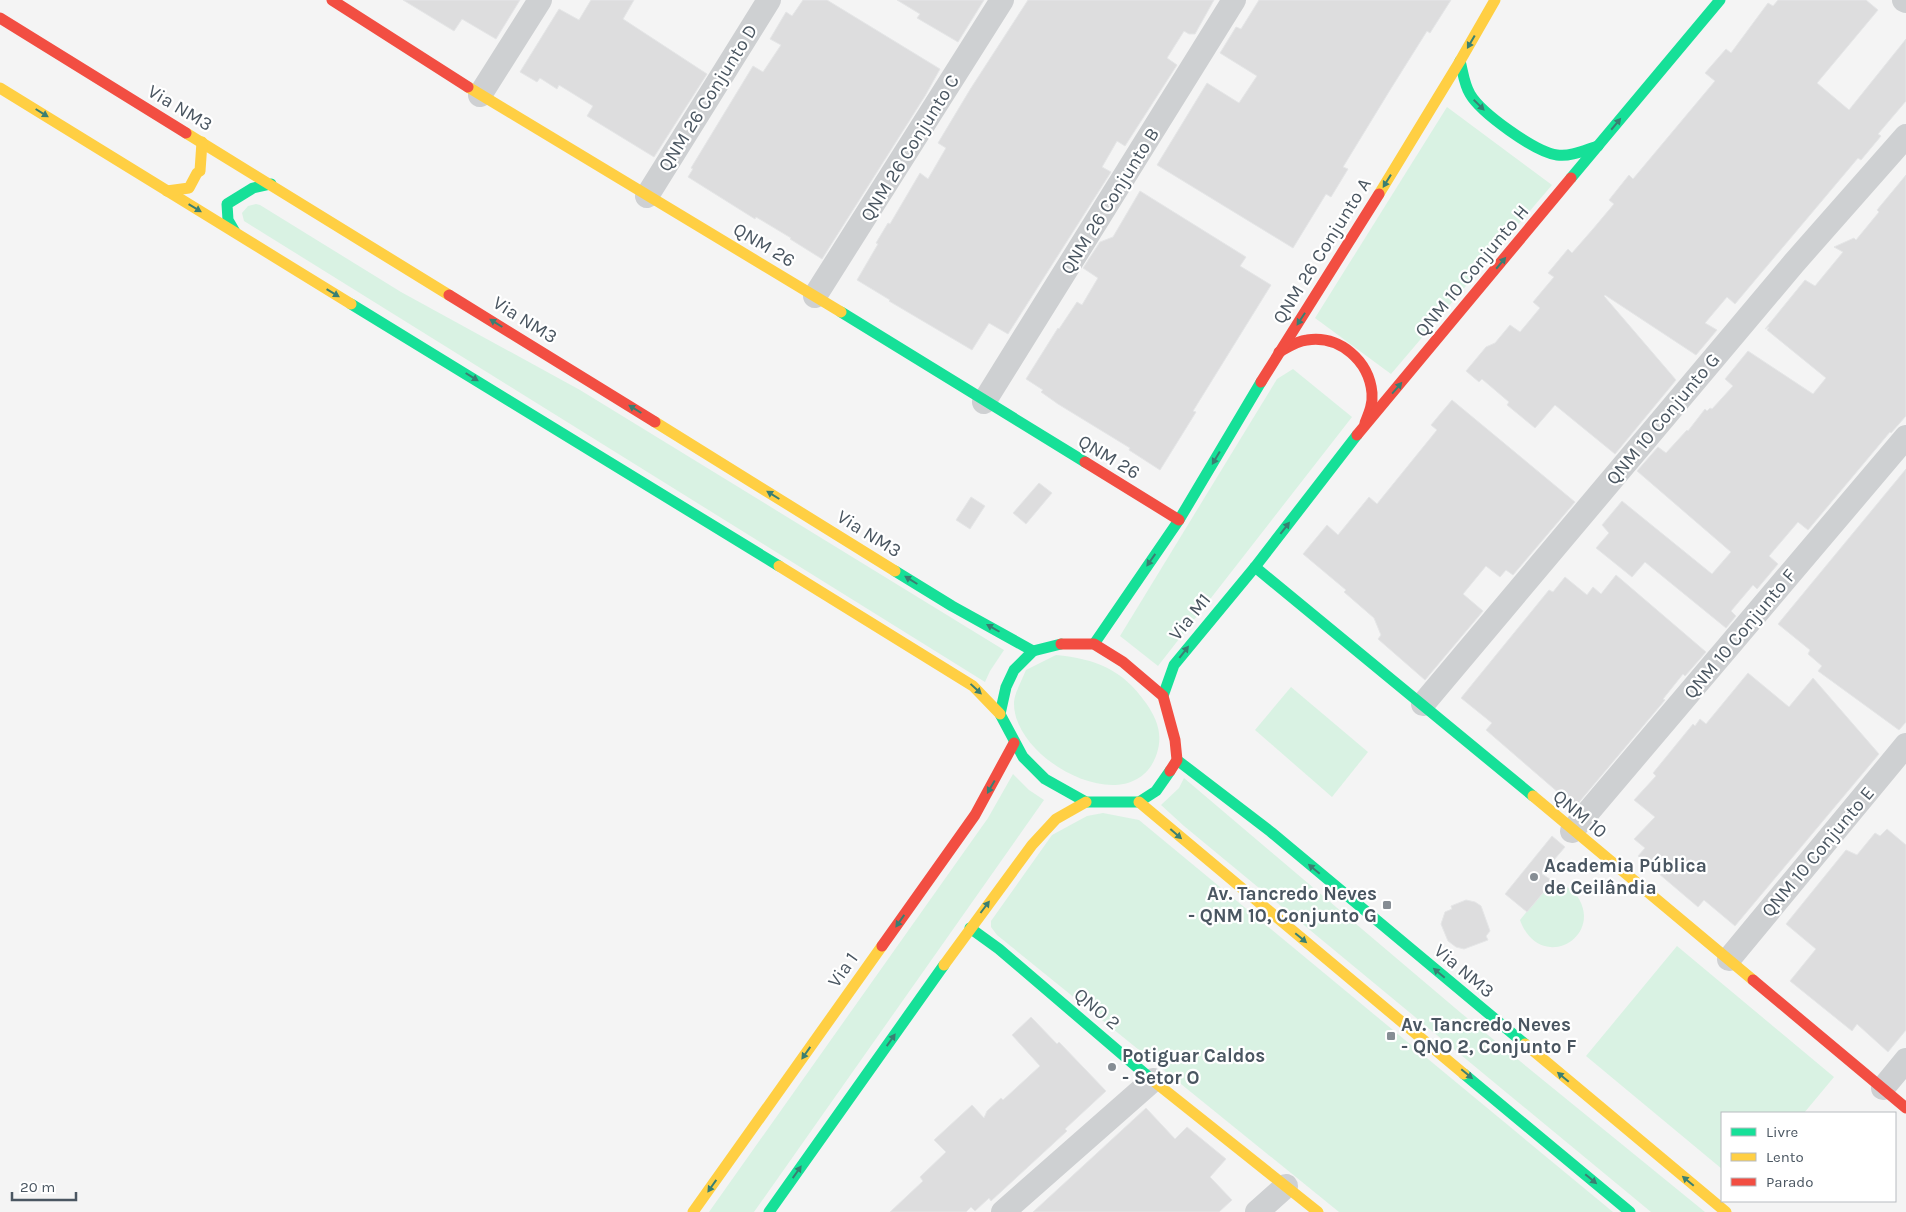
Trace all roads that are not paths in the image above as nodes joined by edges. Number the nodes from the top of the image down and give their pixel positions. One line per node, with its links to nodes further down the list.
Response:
1 (332, 0): 11 (main road, QNM 26)
2 (540, 0): 11 (street)
3 (770, 0): 17 (street, QNM 26 Conjunto D)
4 (1002, 0): 19 (street, QNM 26 Conjunto C)
5 (1234, 0): 21 (street, QNM 26 Conjunto B)
6 (1496, 0): 9 (main road, QNM 26 Conjunto A, one-way to 9)
7 (1720, 0): 14 (main road, QNM 10 Conjunto H, one-way to 7)
8 (0, 18): 13 (main road, Via NM3)
9 (1460, 61): 14 (main road, one-way to 14); 20 (main road, QNM 26 Conjunto A, one-way to 20)
10 (0, 88): 16 (main road, one-way to 16)
11 (480, 94): 17 (main road, QNM 26)
12 (1906, 136): 29 (street, QNM 10 Conjunto G)
13 (202, 142): 15 (main road, Via NM3); 16 (main road)
14 (1598, 146): 22 (main road, QNM 10 Conjunto H, one-way to 14)
15 (271, 184): 18 (main road); 27 (main road, Via NM3, one-way to 15)
16 (167, 191): 18 (main road, one-way to 18)
17 (647, 196): 19 (main road, QNM 26)
18 (235, 232): 30 (main road, one-way to 30)
19 (815, 296): 21 (main road, QNM 26)
20 (1279, 352): 22 (main road); 24 (main road, QNM 26 Conjunto A, one-way to 24)
21 (984, 402): 24 (main road, QNM 26)
22 (1360, 431): 25 (main road, QNM 10 Conjunto H, one-way to 22)
23 (1906, 437): 36 (street, QNM 10 Conjunto F)
24 (1179, 520): 26 (main road, one-way to 26)
25 (1255, 567): 28 (main road, Via M1, one-way to 25); 29 (main road, QNM 10)
26 (1094, 644): 27 (main road); 28 (main road)
27 (1033, 651): 30 (main road)
28 (1163, 696): 33 (main road)
29 (1423, 704): 36 (main road, QNM 10)
30 (1000, 714): 31 (main road)
31 (1014, 744): 34 (main road); 44 (main road, Via 1, one-way to 44)
32 (1906, 745): 38 (street, QNM 10 Conjunto E)
33 (1177, 760): 35 (main road); 50 (main road, Via NM3, one-way to 33)
34 (1086, 802): 35 (main road); 37 (main road, one-way to 34)
35 (1139, 802): 49 (main road, one-way to 49)
36 (1572, 831): 38 (main road, QNM 10)
37 (970, 928): 40 (main road, QNO 2); 45 (main road, one-way to 37)
38 (1729, 959): 41 (main road, QNM 10)
39 (1906, 1060): 41 (street)
40 (1153, 1080): 43 (main road, QNO 2); 46 (street)
41 (1883, 1088): 42 (main road, QNM 10)
42 (1906, 1108)
43 (1286, 1186): 47 (street); 48 (main road, QNO 2)
44 (694, 1212)
45 (769, 1212)
46 (1003, 1212)
47 (1257, 1212)
48 (1318, 1212)
49 (1630, 1212)
50 (1726, 1212)

